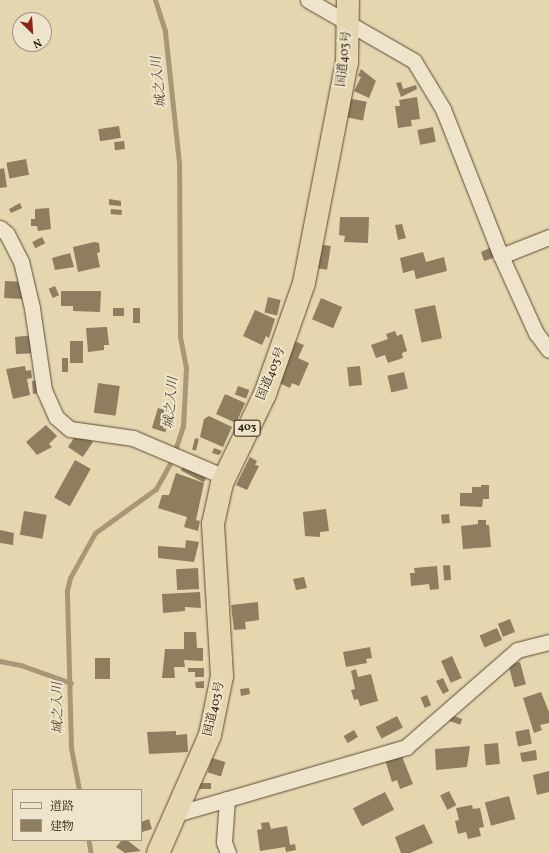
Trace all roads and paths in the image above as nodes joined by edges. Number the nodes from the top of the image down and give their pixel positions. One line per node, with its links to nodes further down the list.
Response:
1 (308, 0): 3 (street)
2 (348, 0): 3 (highway, 国道403号 / 403)
3 (348, 24): 6 (street); 8 (highway, 国道403号 / 403)
4 (0, 228): 8 (street)
5 (549, 237): 6 (street)
6 (501, 256): 7 (street)
7 (549, 350)
8 (225, 477): 11 (highway, 国道403号 / 403)
9 (549, 642): 10 (street)
10 (227, 799): 11 (street); 13 (street)
11 (176, 814): 12 (highway, 国道403号 / 403)
12 (158, 853)
13 (228, 853)

